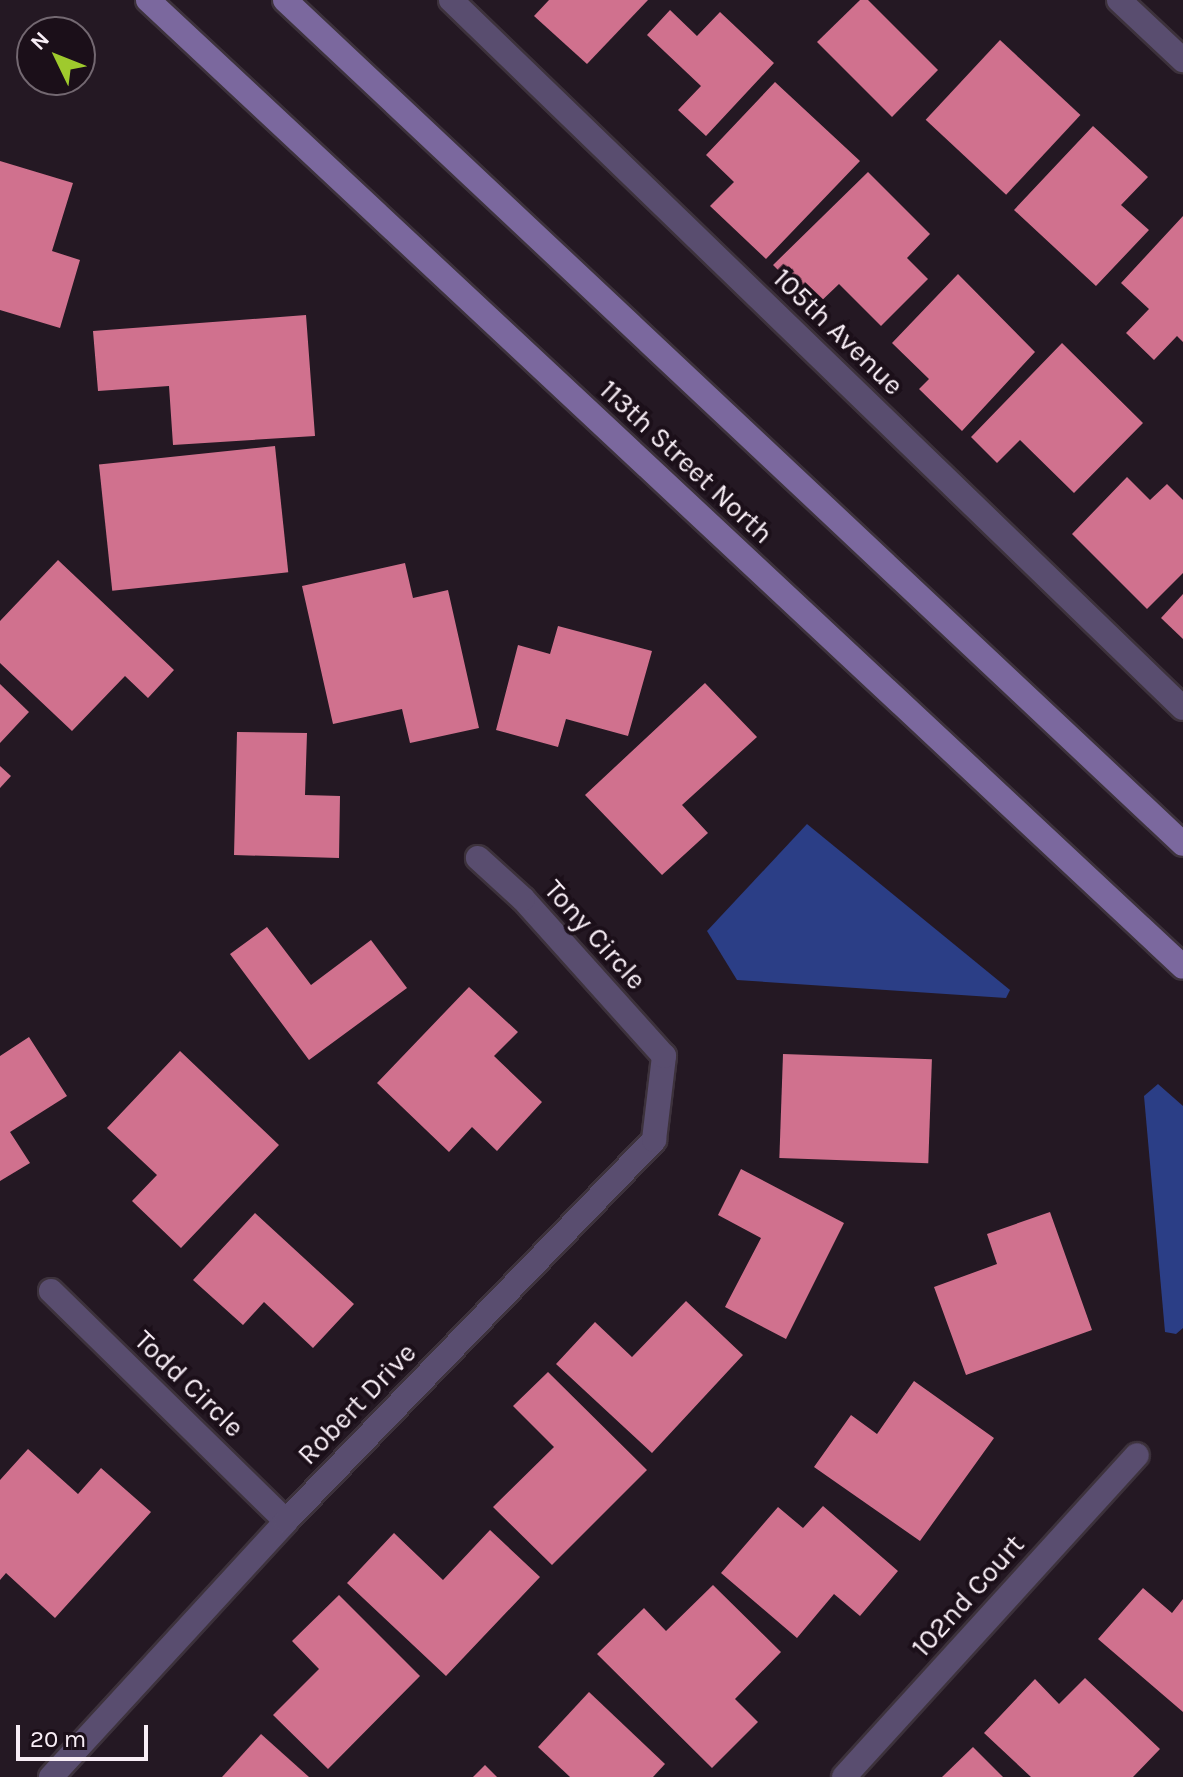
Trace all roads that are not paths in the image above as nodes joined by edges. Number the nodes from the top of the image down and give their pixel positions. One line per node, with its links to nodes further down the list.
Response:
1 (148, 0): 9 (main road, 113th Street North)
2 (285, 0): 7 (main road)
3 (451, 0): 6 (street, 105th Avenue)
4 (1119, 0): 5 (street)
5 (1183, 60)
6 (1183, 708)
7 (1183, 844)
8 (478, 858): 10 (street, Tony Circle)
9 (1183, 967)
10 (664, 1056): 13 (street, Robert Drive)
11 (51, 1291): 13 (street, Todd Circle)
12 (1137, 1455): 15 (street, 102nd Court)
13 (286, 1521): 14 (street, Robert Drive)
14 (51, 1777)
15 (844, 1777)

